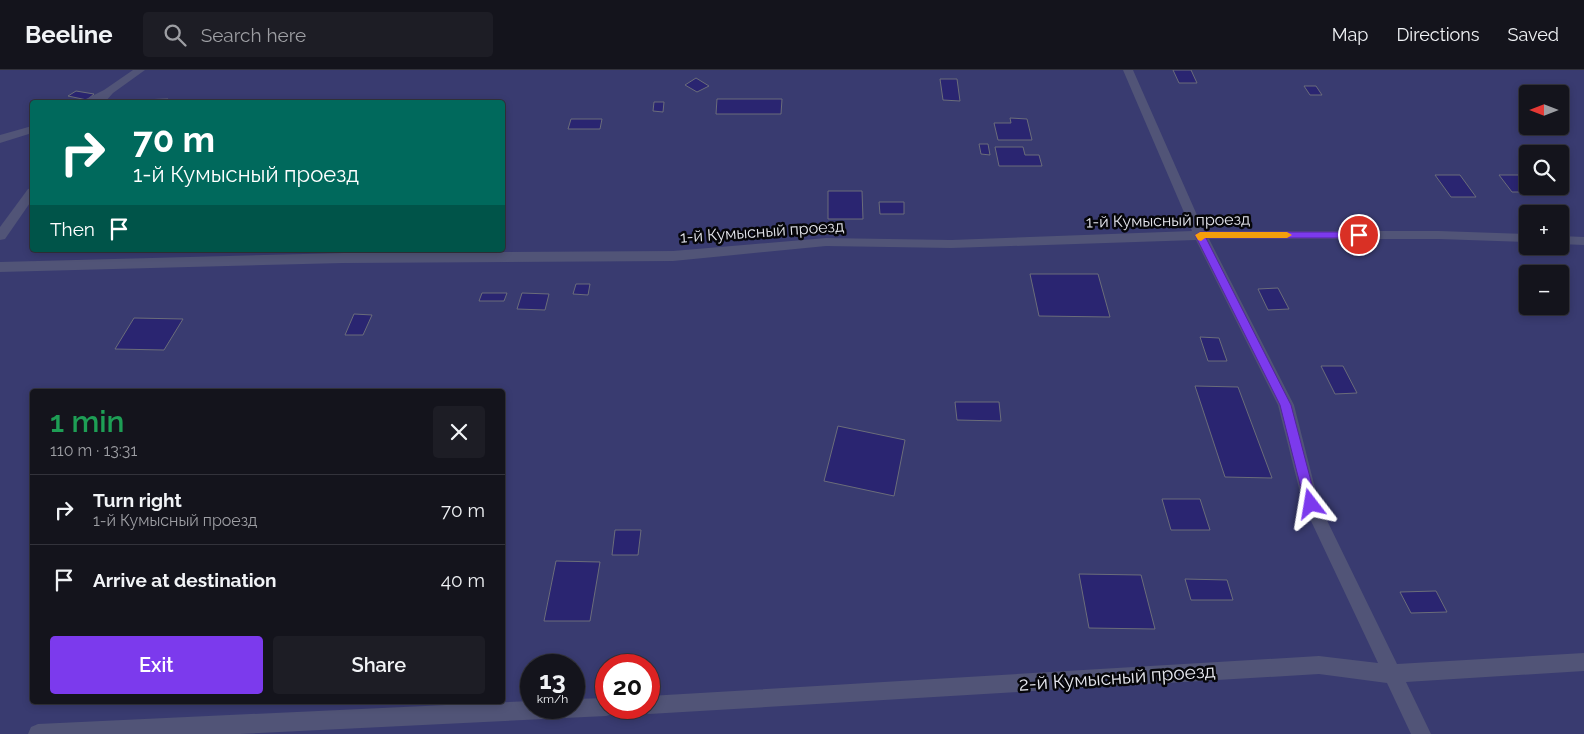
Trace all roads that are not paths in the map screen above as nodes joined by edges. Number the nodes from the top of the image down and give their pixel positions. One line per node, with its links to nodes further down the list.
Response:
1 (140, 70): 3 (lane)
2 (1128, 70): 10 (lane)
3 (109, 91): 4 (lane); 5 (lane)
4 (90, 100)
5 (102, 100)
6 (29, 131): 7 (lane); 8 (lane)
7 (0, 140)
8 (0, 145)
9 (30, 195): 11 (lane)
10 (1200, 235): 12 (lane, 1-й Кумысный проезд); 15 (lane, 1-й Кумысный проезд); 17 (lane)
11 (0, 236)
12 (1519, 238)
13 (1569, 240): 14 (lane)
14 (1584, 241)
15 (0, 267)
16 (1584, 662): 17 (lane, 2-й Кумысный проезд)
17 (1391, 674): 18 (lane, 2-й Кумысный проезд); 21 (lane)
18 (660, 704)
19 (595, 708): 20 (lane)
20 (38, 734)
21 (1421, 734)

